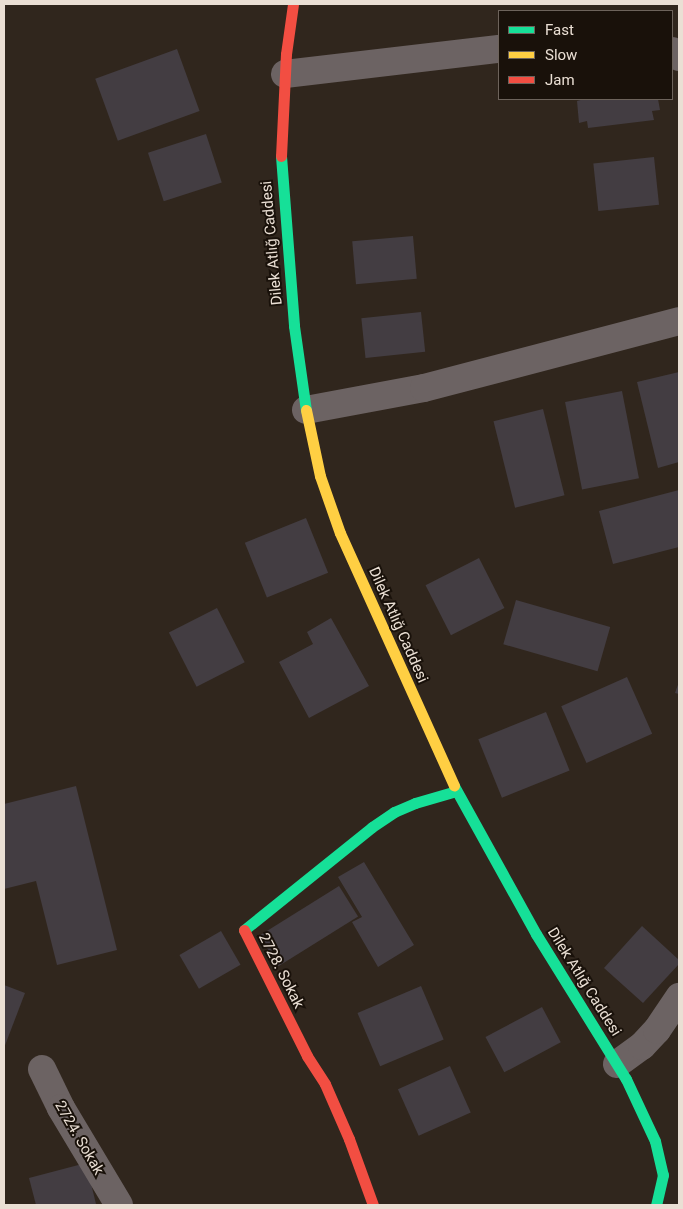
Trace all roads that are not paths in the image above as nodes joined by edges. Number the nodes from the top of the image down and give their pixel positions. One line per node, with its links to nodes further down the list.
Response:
1 (292, 4): 3 (main road, Dilek Atlığ Caddesi)
2 (498, 49): 3 (street)
3 (285, 74): 5 (main road, Dilek Atlığ Caddesi)
4 (679, 321): 5 (street)
5 (306, 410): 6 (main road, Dilek Atlığ Caddesi)
6 (456, 791): 8 (main road, Dilek Atlığ Caddesi); 11 (main road, 2728. Sokak)
7 (679, 998): 8 (street)
8 (617, 1064): 12 (main road, Dilek Atlığ Caddesi)
9 (42, 1069): 10 (street, 2724. Sokak)
10 (119, 1205)
11 (373, 1205)
12 (656, 1205)

